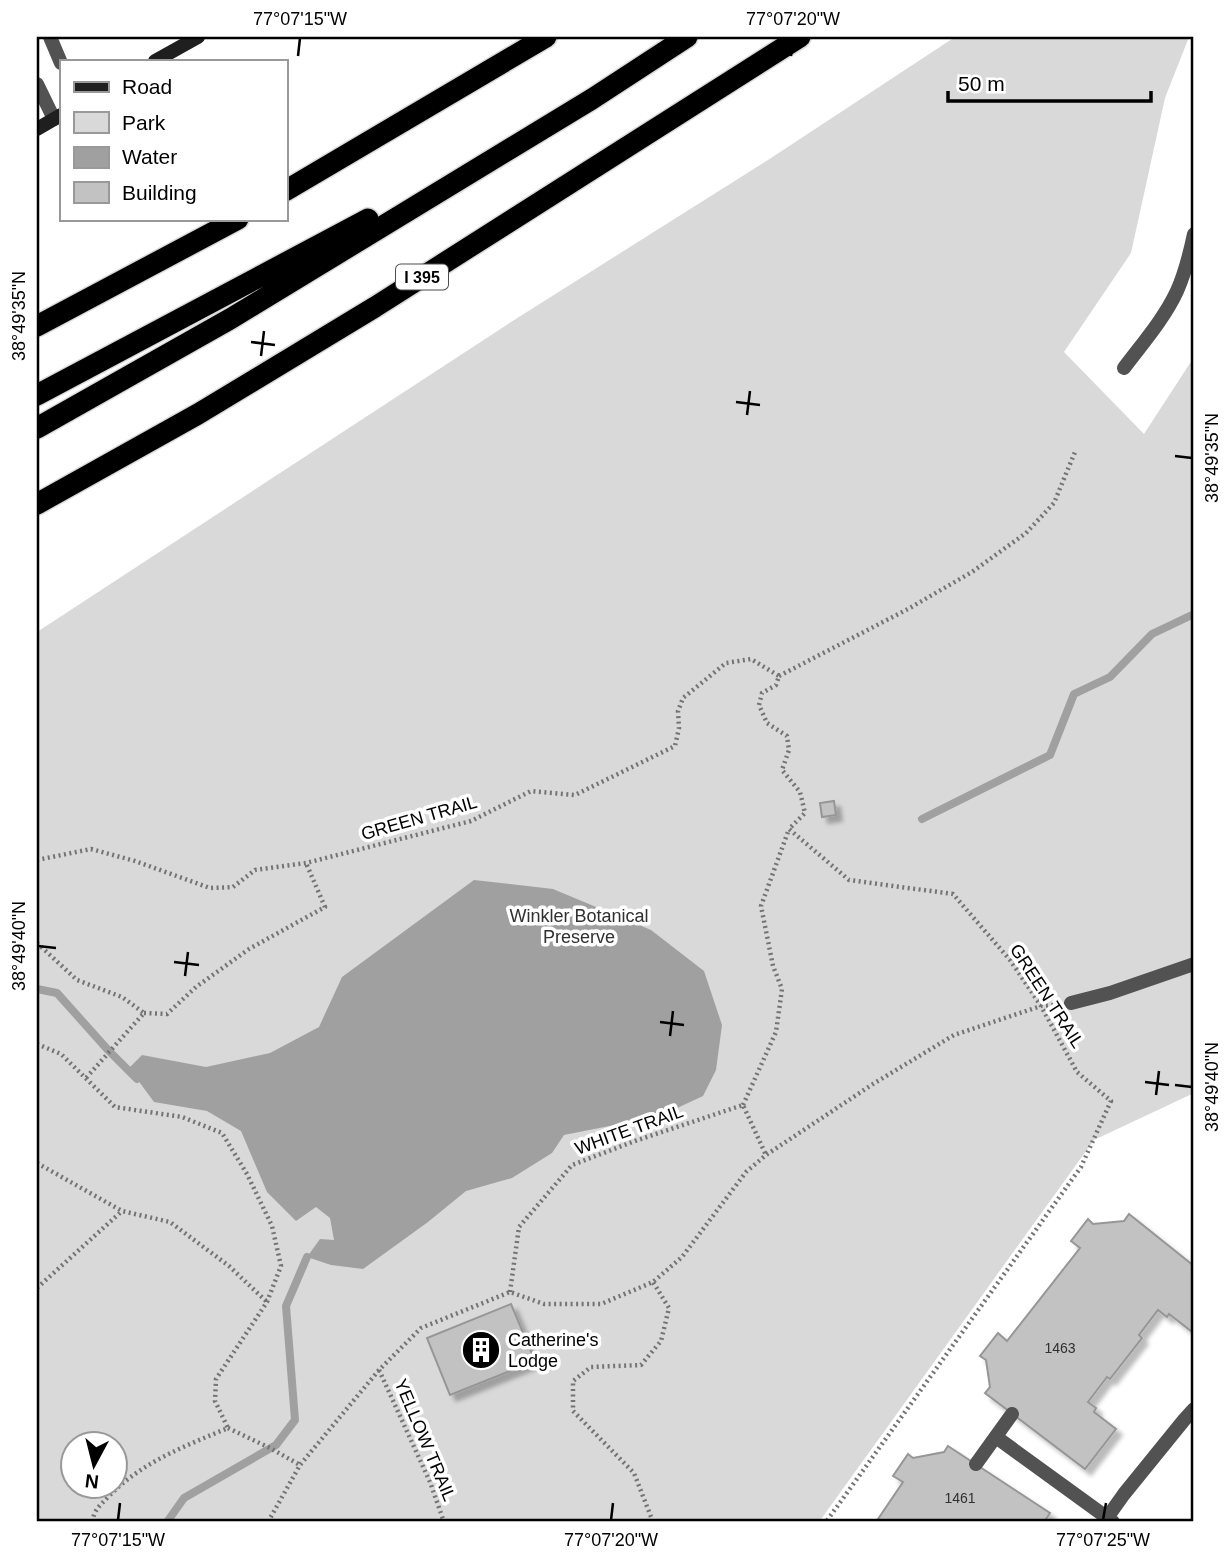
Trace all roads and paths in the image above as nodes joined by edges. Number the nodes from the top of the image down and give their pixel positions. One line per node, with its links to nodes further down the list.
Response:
1 (50, 37): 7 (street)
2 (198, 37): 6 (main road)
3 (546, 37): 12 (highway)
4 (687, 37): 9 (highway)
5 (800, 37): 20 (highway, I 395)
6 (157, 60)
7 (60, 61)
8 (37, 84): 10 (street)
9 (592, 99): 17 (highway); 18 (highway)
10 (58, 117): 11 (main road)
11 (37, 129)
12 (287, 190)
13 (236, 220): 15 (highway)
14 (1194, 234): 16 (street)
15 (37, 326)
16 (1124, 368)
17 (37, 395)
18 (37, 428)
19 (1075, 452): 21 (path)
20 (37, 504)
21 (779, 676): 22 (path); 24 (path, GREEN TRAIL)
22 (789, 830): 28 (path, GREEN TRAIL); 32 (path)
23 (37, 860): 24 (path, GREEN TRAIL)
24 (306, 863): 29 (path)
25 (37, 943): 29 (path)
26 (1194, 964): 27 (street)
27 (1071, 1003): 28 (path)
28 (1041, 1006): 33 (path); 52 (path, GREEN TRAIL)
29 (144, 1013): 31 (path)
30 (37, 1044): 31 (path)
31 (86, 1078): 39 (path)
32 (743, 1105): 33 (path); 38 (path, WHITE TRAIL)
33 (766, 1155): 36 (path)
34 (37, 1163): 35 (path)
35 (122, 1212): 37 (path); 39 (path)
36 (653, 1282): 38 (path); 51 (path)
37 (37, 1288)
38 (510, 1292): 40 (path)
39 (267, 1302): 43 (path)
40 (379, 1370): 46 (path); 50 (path, YELLOW TRAIL)
41 (1194, 1409): 47 (street)
42 (1012, 1414): 44 (street)
43 (228, 1428): 46 (path); 48 (path)
44 (996, 1437): 45 (street); 47 (street)
45 (976, 1464)
46 (300, 1465): 49 (path)
47 (1108, 1521)
48 (92, 1522)
49 (268, 1522)
50 (444, 1522)
51 (653, 1522)
52 (826, 1522)

